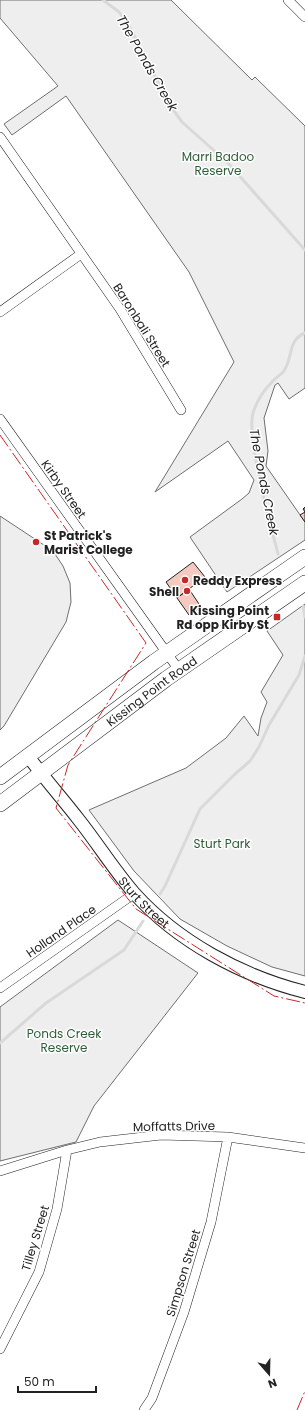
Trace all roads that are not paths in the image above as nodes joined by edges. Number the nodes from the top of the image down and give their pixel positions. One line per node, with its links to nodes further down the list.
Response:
1 (288, 0): 2 (street)
2 (305, 17)
3 (0, 137): 4 (street, Baronbali Street)
4 (81, 254): 5 (street); 6 (street, Baronbali Street)
5 (0, 312)
6 (181, 410)
7 (0, 418): 10 (street, Kirby Street)
8 (305, 557): 10 (main road, Kissing Point Road)
9 (305, 583): 11 (main road, Kissing Point Road)
10 (167, 654): 11 (street, Kirby Street); 12 (main road, Kissing Point Road)
11 (179, 670): 13 (main road, Kissing Point Road)
12 (28, 756): 13 (street, Sturt Street); 14 (main road, Kissing Point Road)
13 (41, 773): 15 (main road, Kissing Point Road); 16 (street, Sturt Street)
14 (0, 777)
15 (0, 804)
16 (135, 893): 17 (street, Holland Place); 18 (street, Sturt Street)
17 (0, 988)
18 (305, 992)
19 (228, 1137): 20 (street, Moffatts Drive); 21 (street, Moffatts Drive); 24 (street, Simpson Street)
20 (305, 1148)
21 (67, 1150): 22 (street, Moffatts Drive); 23 (street, Tilley Street)
22 (0, 1172)
23 (0, 1349)
24 (144, 1410)

